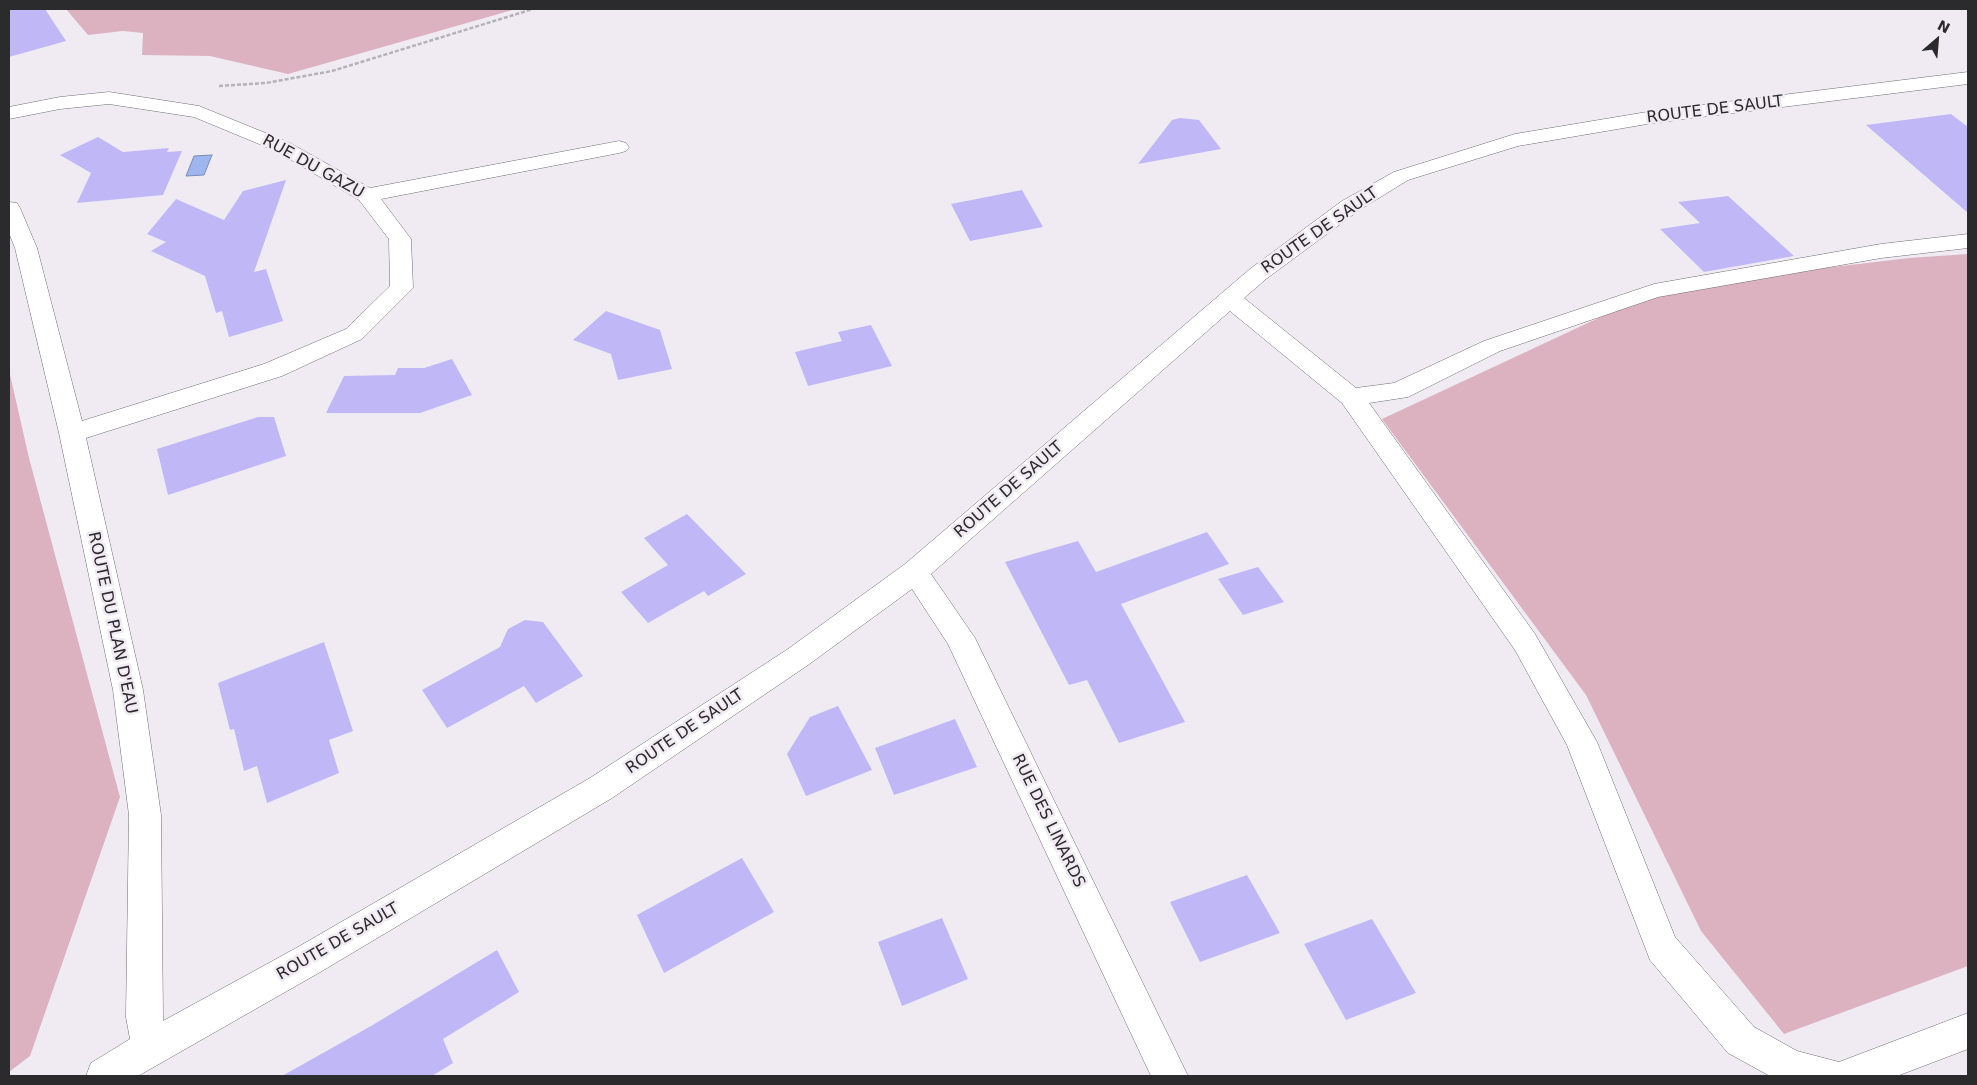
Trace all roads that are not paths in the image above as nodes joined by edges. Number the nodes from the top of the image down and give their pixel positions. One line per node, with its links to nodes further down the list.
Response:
1 (1968, 78): 7 (street, ROUTE DE SAULT)
2 (9, 113): 4 (street, RUE DU GAZU)
3 (618, 146): 4 (street)
4 (367, 195): 9 (street, RUE DU GAZU)
5 (9, 208): 9 (street, ROUTE DU PLAN D'EAU)
6 (1968, 241): 8 (street)
7 (1230, 299): 8 (street); 10 (street, ROUTE DE SAULT)
8 (1351, 397): 15 (street)
9 (72, 433): 12 (street, ROUTE DU PLAN D'EAU)
10 (915, 572): 12 (street, ROUTE DE SAULT); 14 (street, RUE DES LINARDS)
11 (1968, 1031): 16 (street)
12 (150, 1048): 13 (street, ROUTE DE SAULT)
13 (104, 1076)
14 (1170, 1076)
15 (1829, 1076)
16 (1849, 1076)

